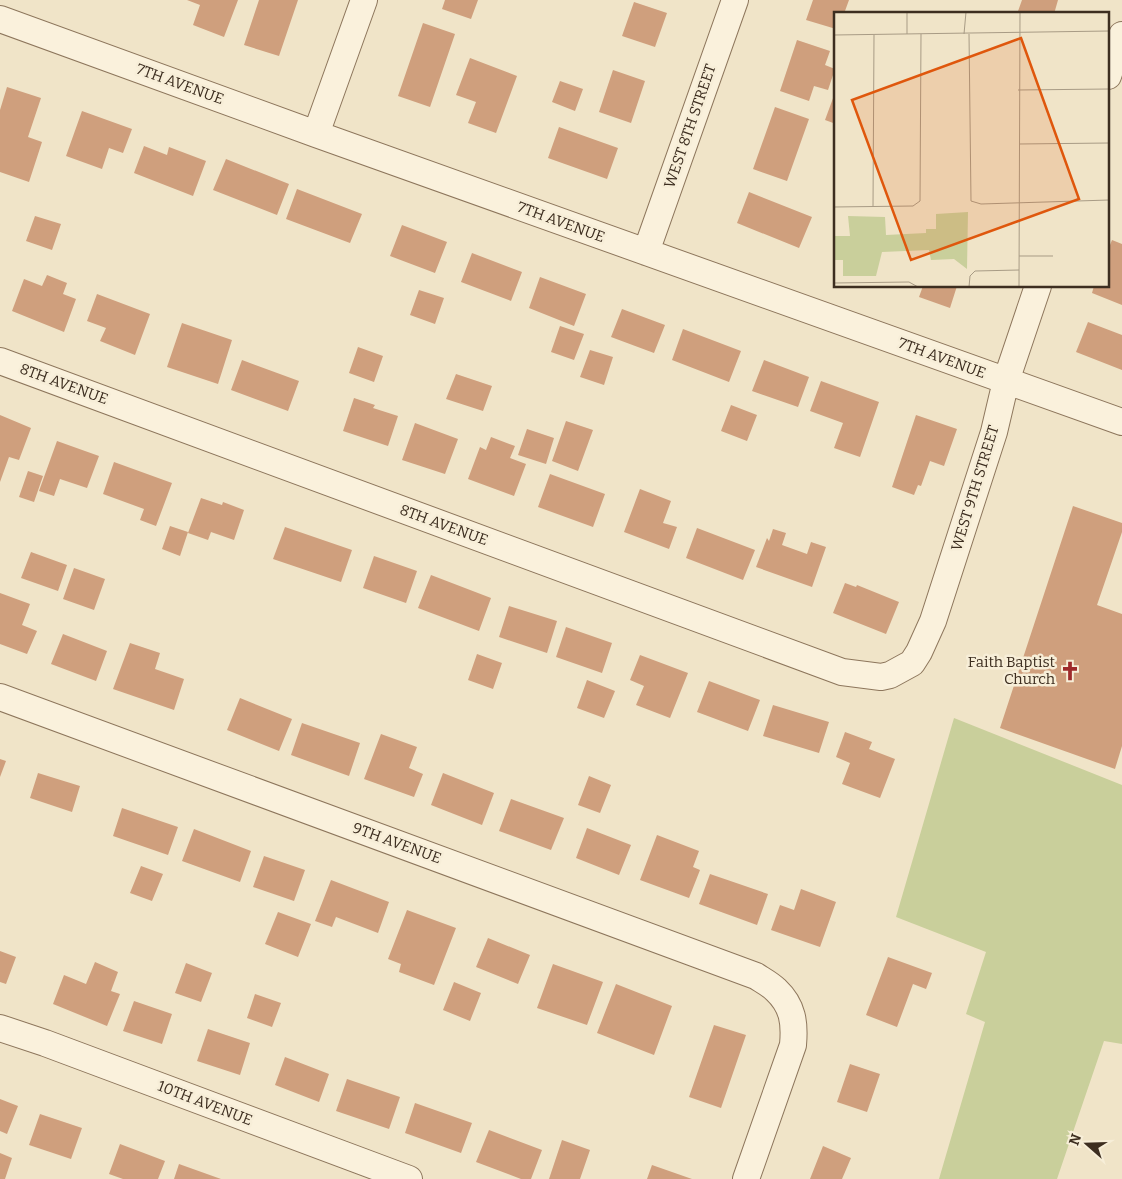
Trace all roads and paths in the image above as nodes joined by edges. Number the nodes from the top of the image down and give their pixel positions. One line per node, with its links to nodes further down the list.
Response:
1 (364, 0): 6 (street)
2 (735, 0): 7 (street, WEST 8TH STREET)
3 (0, 19): 6 (street, 7TH AVENUE)
4 (1122, 35): 5 (street)
5 (1110, 70)
6 (316, 134): 7 (street, 7TH AVENUE)
7 (646, 252): 10 (street, 7TH AVENUE)
8 (1037, 288): 10 (street, WEST 9TH STREET)
9 (0, 361): 12 (street, 8TH AVENUE)
10 (1006, 380): 11 (street, 7TH AVENUE); 12 (street, WEST 9TH STREET)
11 (1122, 422)
12 (890, 675)
13 (0, 697): 16 (street, 9TH AVENUE)
14 (0, 1028): 15 (street, 10TH AVENUE)
15 (409, 1179)
16 (746, 1179)

